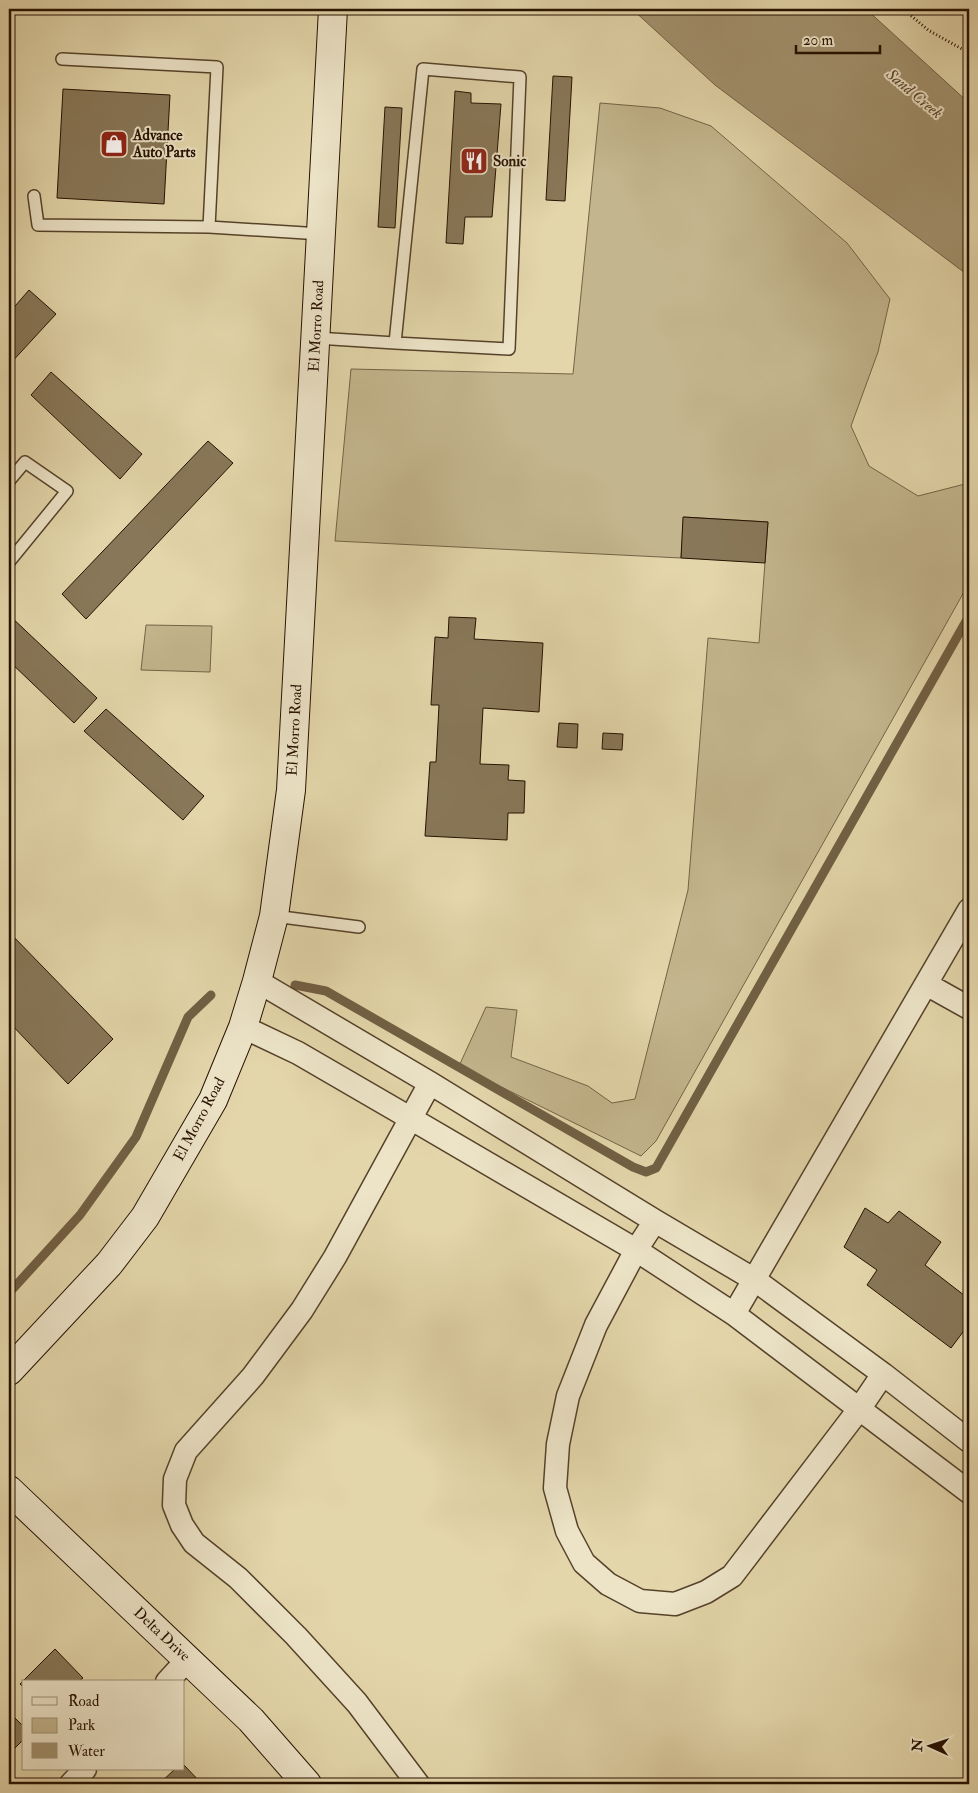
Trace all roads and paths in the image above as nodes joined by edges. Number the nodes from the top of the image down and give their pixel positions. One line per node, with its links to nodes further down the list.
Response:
1 (333, 9): 7 (street, El Morro Road)
2 (903, 9): 3 (path)
3 (969, 54)
4 (62, 59): 6 (lane)
5 (34, 196): 6 (lane)
6 (209, 227): 7 (lane)
7 (322, 234): 8 (street, El Morro Road)
8 (316, 338): 9 (lane); 13 (street, El Morro Road)
9 (395, 343): 9 (lane)
10 (9, 481): 11 (lane)
11 (9, 562)
12 (969, 910): 16 (street)
13 (274, 916): 14 (lane); 15 (street, El Morro Road)
14 (359, 927)
15 (257, 981): 18 (street, El Morro Road); 19 (street)
16 (926, 984): 17 (street); 23 (street)
17 (969, 1008)
18 (243, 1026): 20 (street); 25 (street, El Morro Road)
19 (430, 1083): 20 (street); 21 (street)
20 (410, 1118): 22 (street); 36 (street)
21 (655, 1221): 22 (street); 23 (street)
22 (636, 1250): 24 (street); 27 (street)
23 (756, 1280): 24 (street); 26 (street)
24 (734, 1314): 27 (street)
25 (9, 1371)
26 (883, 1374): 27 (street); 28 (street)
27 (860, 1408): 30 (street)
28 (969, 1441)
29 (9, 1490): 31 (street, Delta Drive)
30 (969, 1492)
31 (188, 1659): 32 (street); 35 (street, Delta Drive)
32 (169, 1680)
33 (84, 1770): 34 (street)
34 (71, 1784)
35 (307, 1784)
36 (418, 1784)

